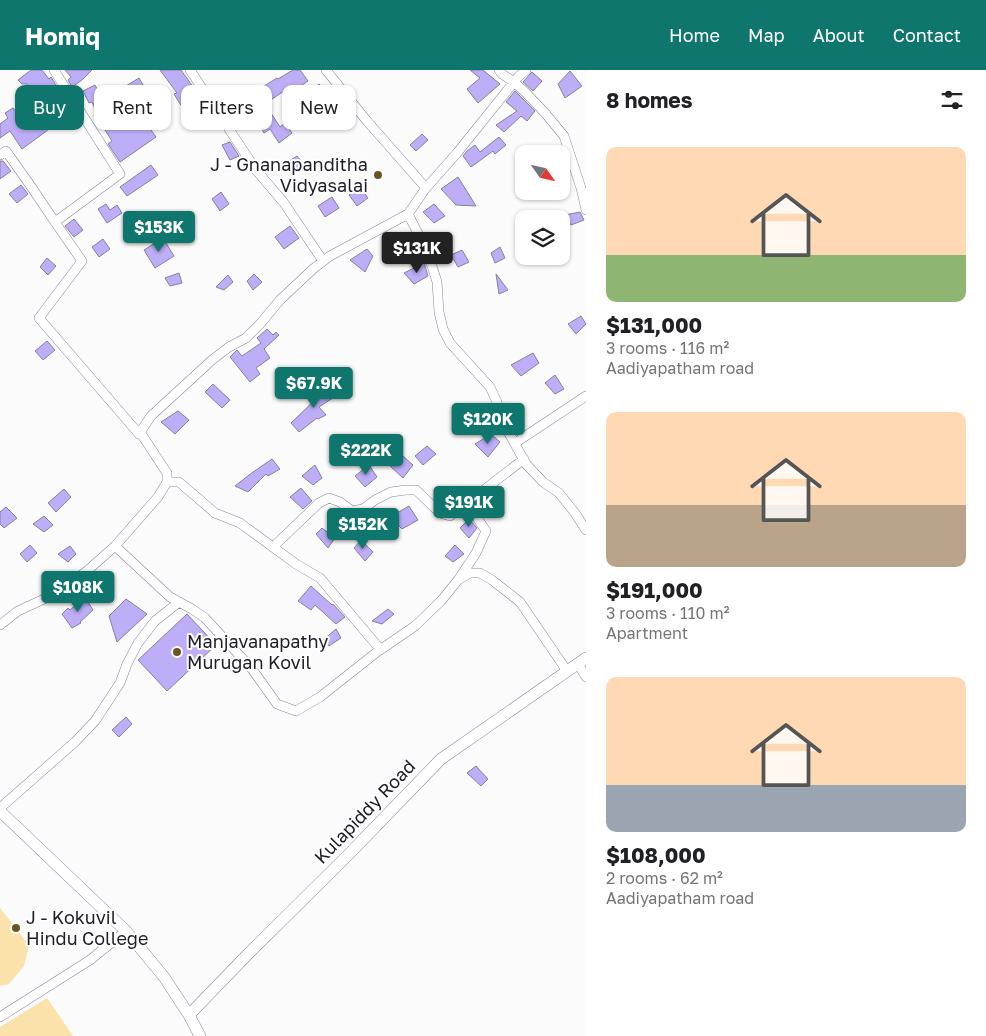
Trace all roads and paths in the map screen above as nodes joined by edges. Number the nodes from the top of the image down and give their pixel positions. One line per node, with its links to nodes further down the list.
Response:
1 (54, 70): 11 (street)
2 (190, 70): 12 (street)
3 (326, 70): 8 (street)
4 (499, 70): 6 (street)
5 (526, 70): 6 (street)
6 (514, 82): 8 (street); 9 (street)
7 (0, 156): 11 (street)
8 (426, 188): 10 (street)
9 (586, 210)
10 (408, 214): 12 (street); 15 (street)
11 (55, 222): 14 (street)
12 (324, 261): 14 (street)
13 (586, 396): 15 (street)
14 (139, 434): 17 (street)
15 (515, 443): 16 (street)
16 (524, 459): 18 (street); 19 (street)
17 (167, 482): 20 (street); 21 (street)
18 (467, 503): 21 (street); 22 (street)
19 (586, 530)
20 (115, 546): 23 (street); 24 (street)
21 (273, 547): 25 (street)
22 (458, 580): 25 (street); 27 (street)
23 (179, 602): 25 (street); 29 (street)
24 (0, 625)
25 (380, 649)
26 (582, 661): 27 (main road, Kulapiddy Road); 28 (street)
27 (567, 671): 31 (main road, Kulapiddy Road)
28 (586, 677)
29 (0, 810): 30 (main road)
30 (126, 931): 31 (main road); 32 (street)
31 (189, 1015): 33 (main road)
32 (0, 1017)
33 (200, 1036)

